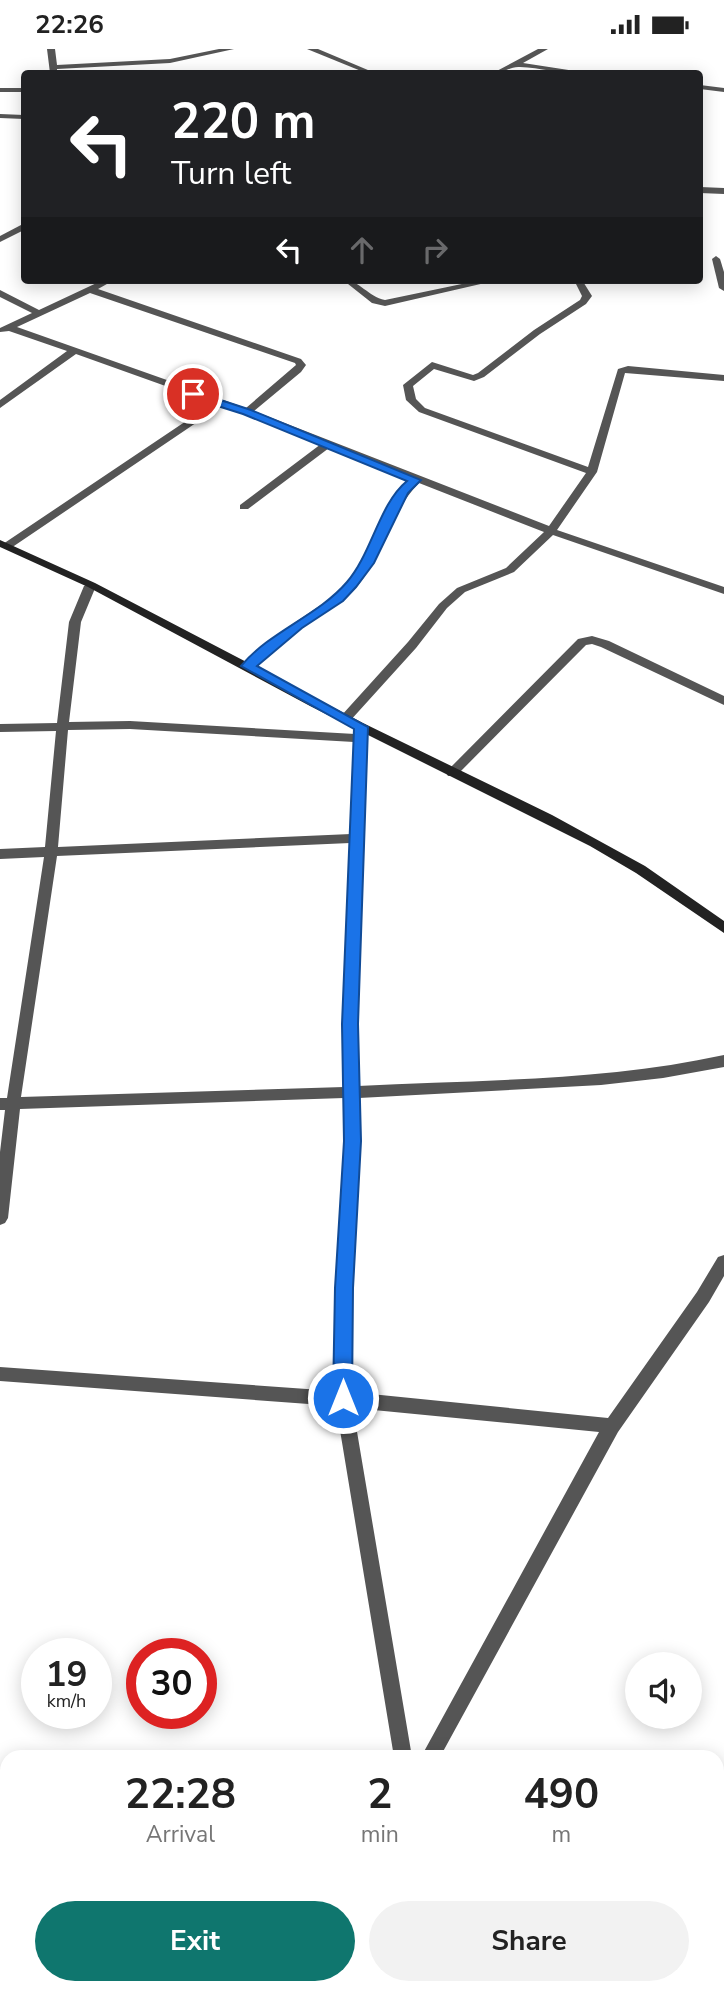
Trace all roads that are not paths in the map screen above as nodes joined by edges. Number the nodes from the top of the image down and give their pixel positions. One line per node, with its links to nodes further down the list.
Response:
1 (51, 49): 9 (street)
2 (230, 49): 7 (street)
3 (310, 49): 11 (street)
4 (516, 49): 6 (street)
5 (544, 49): 6 (street)
6 (534, 54): 8 (street)
7 (170, 61): 9 (street); 10 (street)
8 (516, 64): 12 (street); 13 (street)
9 (53, 70)
10 (174, 70)
11 (357, 70)
12 (503, 70)
13 (561, 70)
14 (703, 86): 17 (street)
15 (0, 90): 16 (street)
16 (21, 90)
17 (724, 90)
18 (0, 116): 19 (street)
19 (21, 117)
20 (703, 190): 21 (street)
21 (724, 191)
22 (21, 228): 23 (street)
23 (0, 239)
24 (716, 259): 29 (street)
25 (101, 284): 30 (street)
26 (352, 284): 27 (street)
27 (475, 284)
28 (580, 284): 40 (street)
29 (724, 288)
30 (89, 289): 32 (street); 38 (street)
31 (0, 293): 32 (street)
32 (39, 313): 33 (street)
33 (4, 329): 34 (street)
34 (74, 351): 36 (street); 37 (street)
35 (724, 378): 40 (street)
36 (218, 404): 38 (street); 44 (street)
37 (0, 405)
38 (247, 412): 39 (street)
39 (328, 444): 41 (street); 42 (street)
40 (592, 472): 43 (street)
41 (416, 480): 43 (street); 47 (street)
42 (244, 507)
43 (551, 531): 46 (street); 49 (street)
44 (4, 545): 45 (street)
45 (90, 586): 47 (street); 50 (street)
46 (724, 591)
47 (248, 666): 49 (street)
48 (724, 701): 53 (street)
49 (345, 719): 52 (street)
50 (63, 728): 51 (street); 52 (street); 55 (street)
51 (0, 729)
52 (361, 733): 53 (street); 54 (street)
53 (452, 773): 57 (street)
54 (356, 838): 55 (street); 59 (street)
55 (51, 852): 56 (street); 60 (street)
56 (0, 854)
57 (724, 928)
58 (724, 1061): 59 (street)
59 (351, 1094): 60 (street); 64 (street)
60 (6, 1104): 61 (street)
61 (0, 1218)
62 (724, 1262): 65 (street)
63 (0, 1374): 64 (street)
64 (343, 1398): 65 (street); 66 (street)
65 (612, 1426): 67 (street)
66 (402, 1750)
67 (434, 1750)

